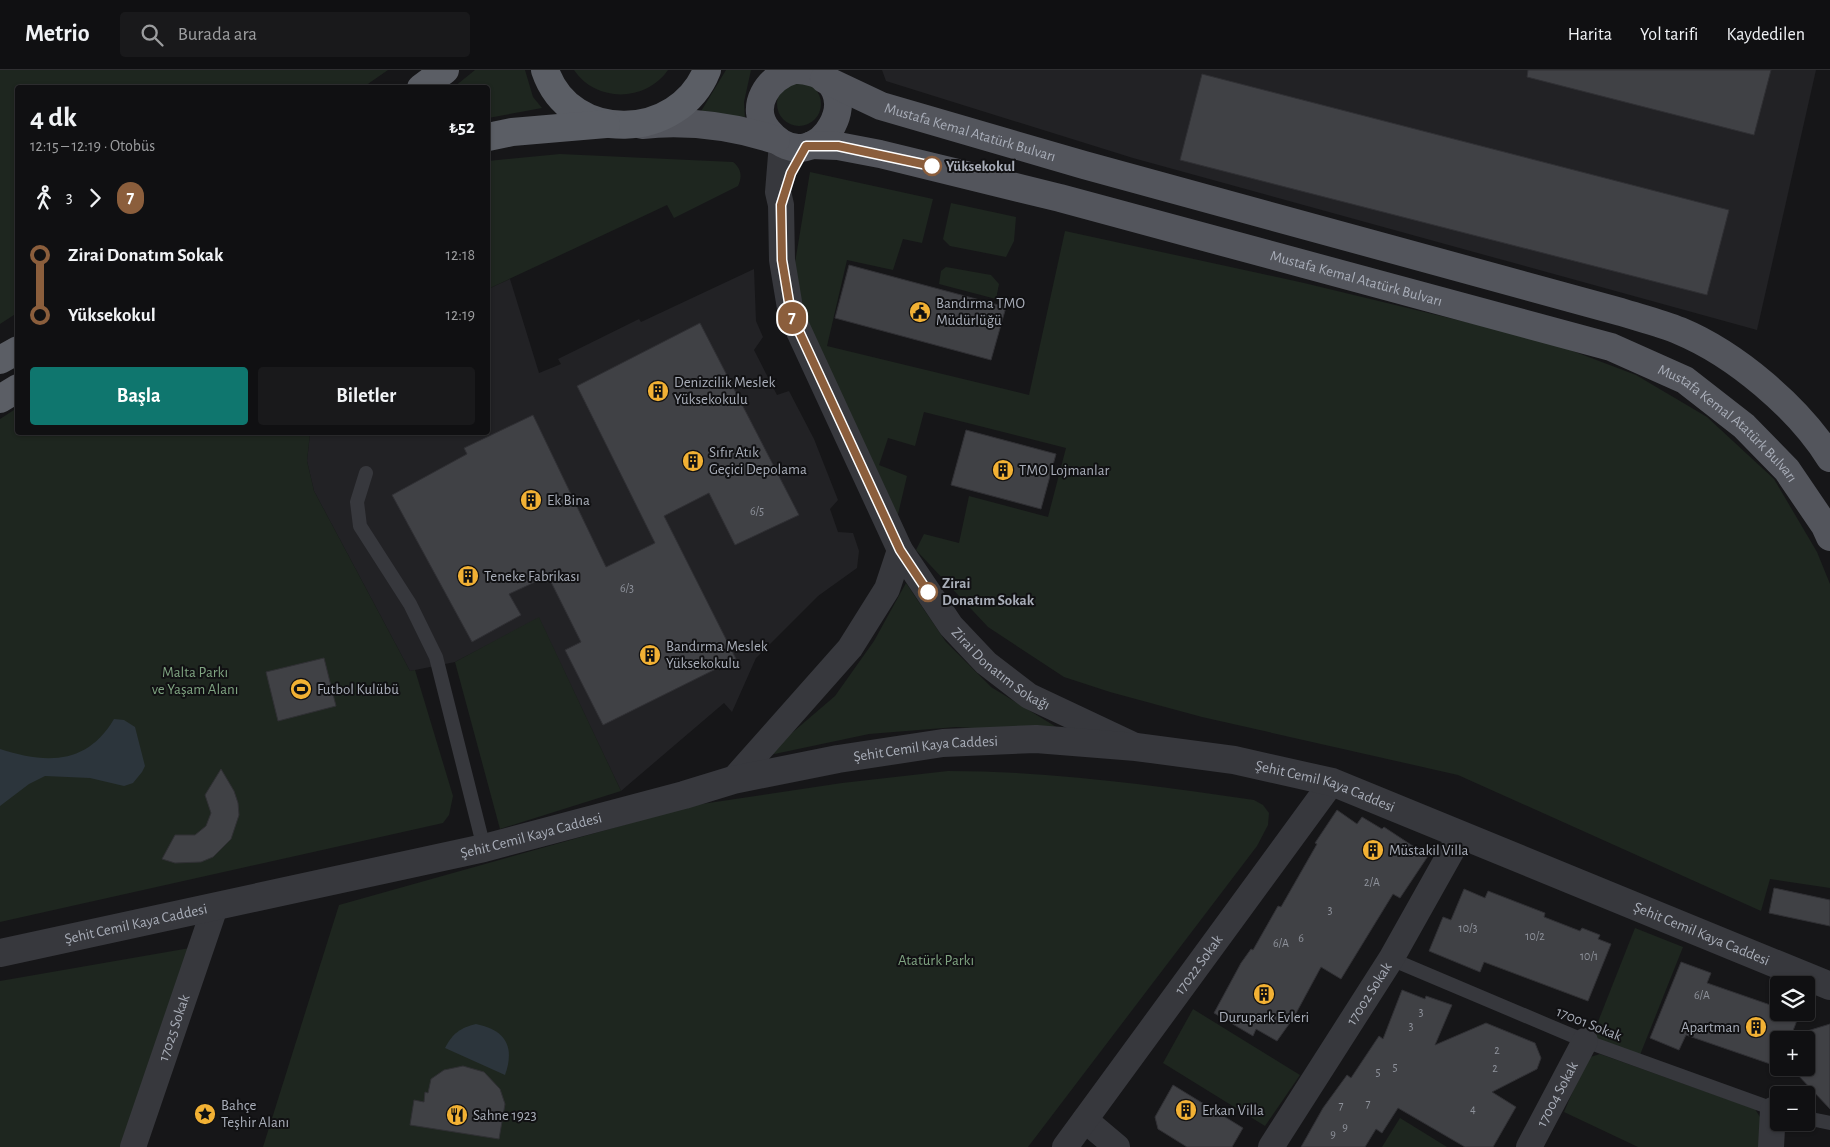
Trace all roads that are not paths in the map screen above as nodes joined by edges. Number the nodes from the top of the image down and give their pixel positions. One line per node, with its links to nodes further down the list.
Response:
1 (445, 70): 5 (highway)
2 (545, 70): 6 (highway)
3 (707, 70): 6 (highway)
4 (806, 72): 8 (main road); 8 (main road); 13 (main road, Mustafa Kemal Atatürk Bulvarı)
5 (425, 85)
6 (621, 125): 7 (highway); 8 (main road, Mustafa Kemal Atatürk Bulvarı)
7 (490, 137)
8 (794, 143): 15 (main road, Mustafa Kemal Atatürk Bulvarı); 16 (street, Zirai Donatım Sokağı)
9 (15, 352): 10 (highway)
10 (0, 360)
11 (15, 390): 12 (highway)
12 (0, 399)
13 (1830, 458)
14 (366, 473): 21 (lane)
15 (1830, 537)
16 (900, 550): 17 (street, Zirai Donatım Sokağı); 18 (street)
17 (1136, 747): 18 (street, Şehit Cemil Kaya Caddesi); 19 (street, Şehit Cemil Kaya Caddesi)
18 (734, 780): 21 (street, Şehit Cemil Kaya Caddesi)
19 (1332, 782): 20 (street, Şehit Cemil Kaya Caddesi); 28 (street, 17022 Sokak)
20 (1460, 836): 24 (street, 17002 Sokak); 25 (street, Şehit Cemil Kaya Caddesi)
21 (484, 848): 22 (street, Şehit Cemil Kaya Caddesi)
22 (215, 907): 23 (street, Şehit Cemil Kaya Caddesi); 32 (street, 17025 Sokak)
23 (0, 953)
24 (1391, 959): 26 (lane, 17001 Sokak); 35 (street, 17002 Sokak)
25 (1830, 986)
26 (1585, 1041): 27 (lane, 17001 Sokak); 36 (street, 17004 Sokak)
27 (1770, 1109)
28 (1085, 1120): 33 (street, 17022 Sokak); 34 (street)
29 (1815, 1120): 30 (lane)
30 (1830, 1123)
31 (1773, 1131): 37 (street)
32 (133, 1147)
33 (1065, 1147)
34 (1117, 1147)
35 (1271, 1147)
36 (1529, 1147)
37 (1771, 1147)

